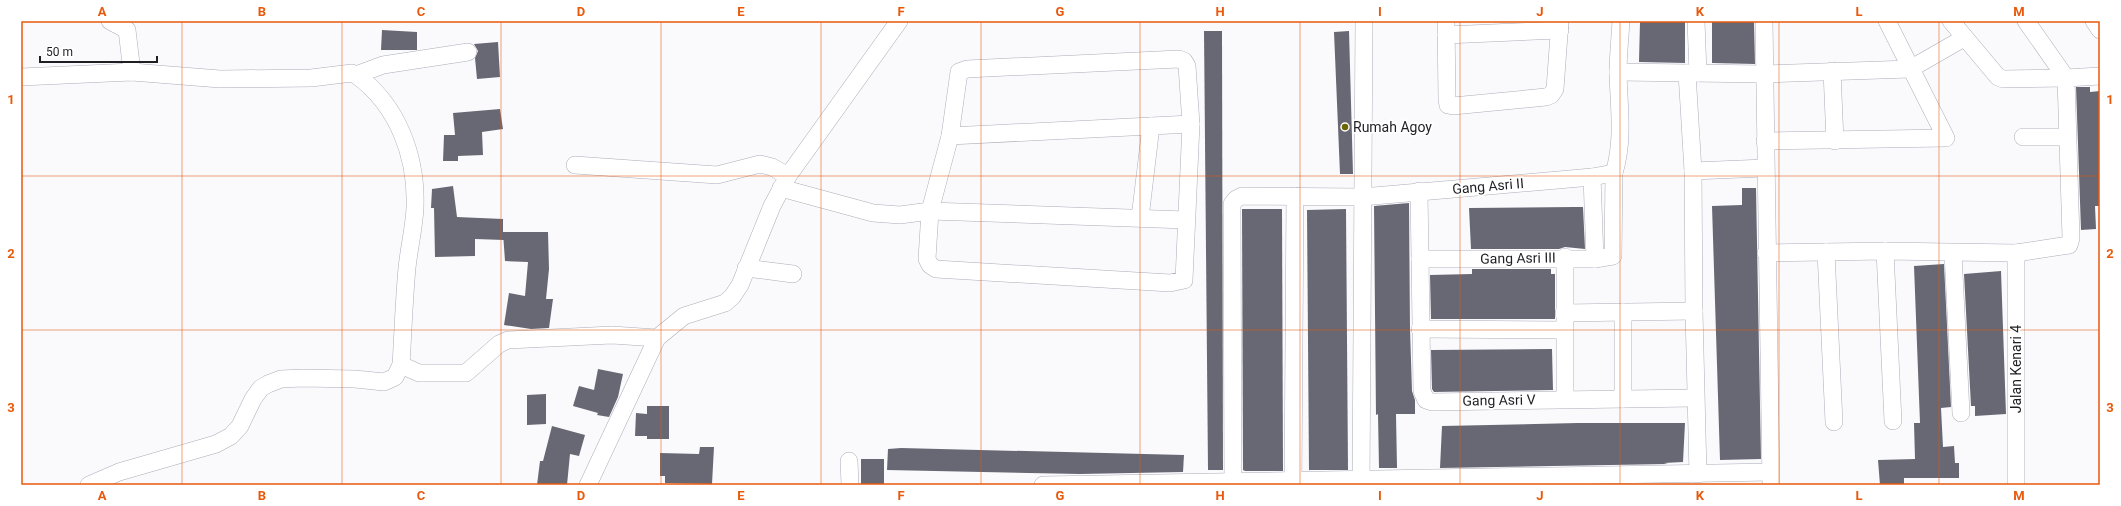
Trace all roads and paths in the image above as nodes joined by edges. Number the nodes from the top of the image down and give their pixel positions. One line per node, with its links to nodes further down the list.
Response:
1 (110, 21): 18 (street)
2 (899, 21): 38 (street)
3 (1364, 21): 41 (street)
4 (1621, 21): 19 (street)
5 (1696, 21): 20 (street)
6 (1764, 21): 21 (street)
7 (1888, 21): 16 (street)
8 (1951, 21): 14 (street)
9 (2026, 21): 25 (street)
10 (2094, 21): 13 (street)
11 (1560, 26): 12 (street); 12 (street)
12 (1446, 28)
13 (2100, 30)
14 (1964, 38): 16 (street); 25 (street)
15 (468, 52): 22 (street)
16 (1910, 69): 17 (street); 32 (street)
17 (1832, 71): 21 (street); 32 (street)
18 (132, 72): 22 (street); 24 (street)
19 (1618, 72): 20 (street); 36 (street)
20 (1692, 73): 21 (street); 35 (street)
21 (1764, 74): 31 (street)
22 (356, 75): 61 (street)
23 (2100, 76): 25 (street)
24 (21, 77)
25 (2066, 78): 29 (street)
26 (1191, 124): 27 (street); 28 (street); 44 (street)
27 (1151, 126): 28 (street); 43 (street)
28 (950, 136): 42 (street)
29 (2067, 137): 30 (street); 49 (street)
30 (2023, 138)
31 (1765, 141): 32 (street); 34 (street)
32 (1835, 141)
33 (576, 165): 38 (street)
34 (1765, 168): 35 (street); 47 (street)
35 (1693, 171): 55 (street)
36 (1614, 173): 37 (street, Gang Asri II); 52 (street, Gang Asri III)
37 (1592, 177): 39 (street, Gang Asri II); 52 (street)
38 (784, 182): 42 (street); 53 (street)
39 (1420, 191): 41 (street, Gang Asri II); 51 (street)
40 (1295, 196): 41 (street, Gang Asri II); 73 (street, Gang Asri II); 74 (street)
41 (1362, 197): 75 (street)
42 (930, 211): 43 (street); 44 (street)
43 (1140, 218): 44 (street)
44 (1186, 220)
45 (1885, 251): 46 (street); 48 (street); 66 (street)
46 (1826, 252): 47 (street); 67 (street)
47 (1766, 253): 70 (street)
48 (1953, 253): 49 (street); 65 (street)
49 (2016, 253): 81 (street, Jalan Kenari 4)
50 (1565, 257): 51 (street, Gang Asri III); 52 (street, Gang Asri III); 57 (street)
51 (1420, 259): 58 (street)
52 (1595, 259)
53 (746, 268): 54 (street); 60 (street)
54 (793, 274)
55 (1694, 311): 56 (street); 62 (street)
56 (1623, 312): 57 (street); 64 (street)
57 (1564, 313): 59 (street)
58 (1420, 329): 59 (street); 63 (street, Gang Asri V)
59 (1564, 330): 63 (street)
60 (657, 338): 61 (street); 77 (street)
61 (401, 365): 76 (street)
62 (1695, 398): 64 (street, Gang Asri V); 69 (street)
63 (1565, 399): 64 (street, Gang Asri V)
64 (1623, 399)
65 (1961, 413)
66 (1894, 420)
67 (1834, 422)
68 (849, 461): 78 (street)
69 (1698, 474): 70 (street); 71 (street)
70 (1771, 478)
71 (1641, 479): 72 (street)
72 (1432, 482): 75 (street)
73 (1233, 483): 74 (street); 80 (street)
74 (1293, 483): 75 (street)
75 (1361, 483)
76 (88, 485)
77 (588, 485)
78 (850, 485)
79 (1043, 485): 80 (street)
80 (1057, 485)
81 (2016, 485)

